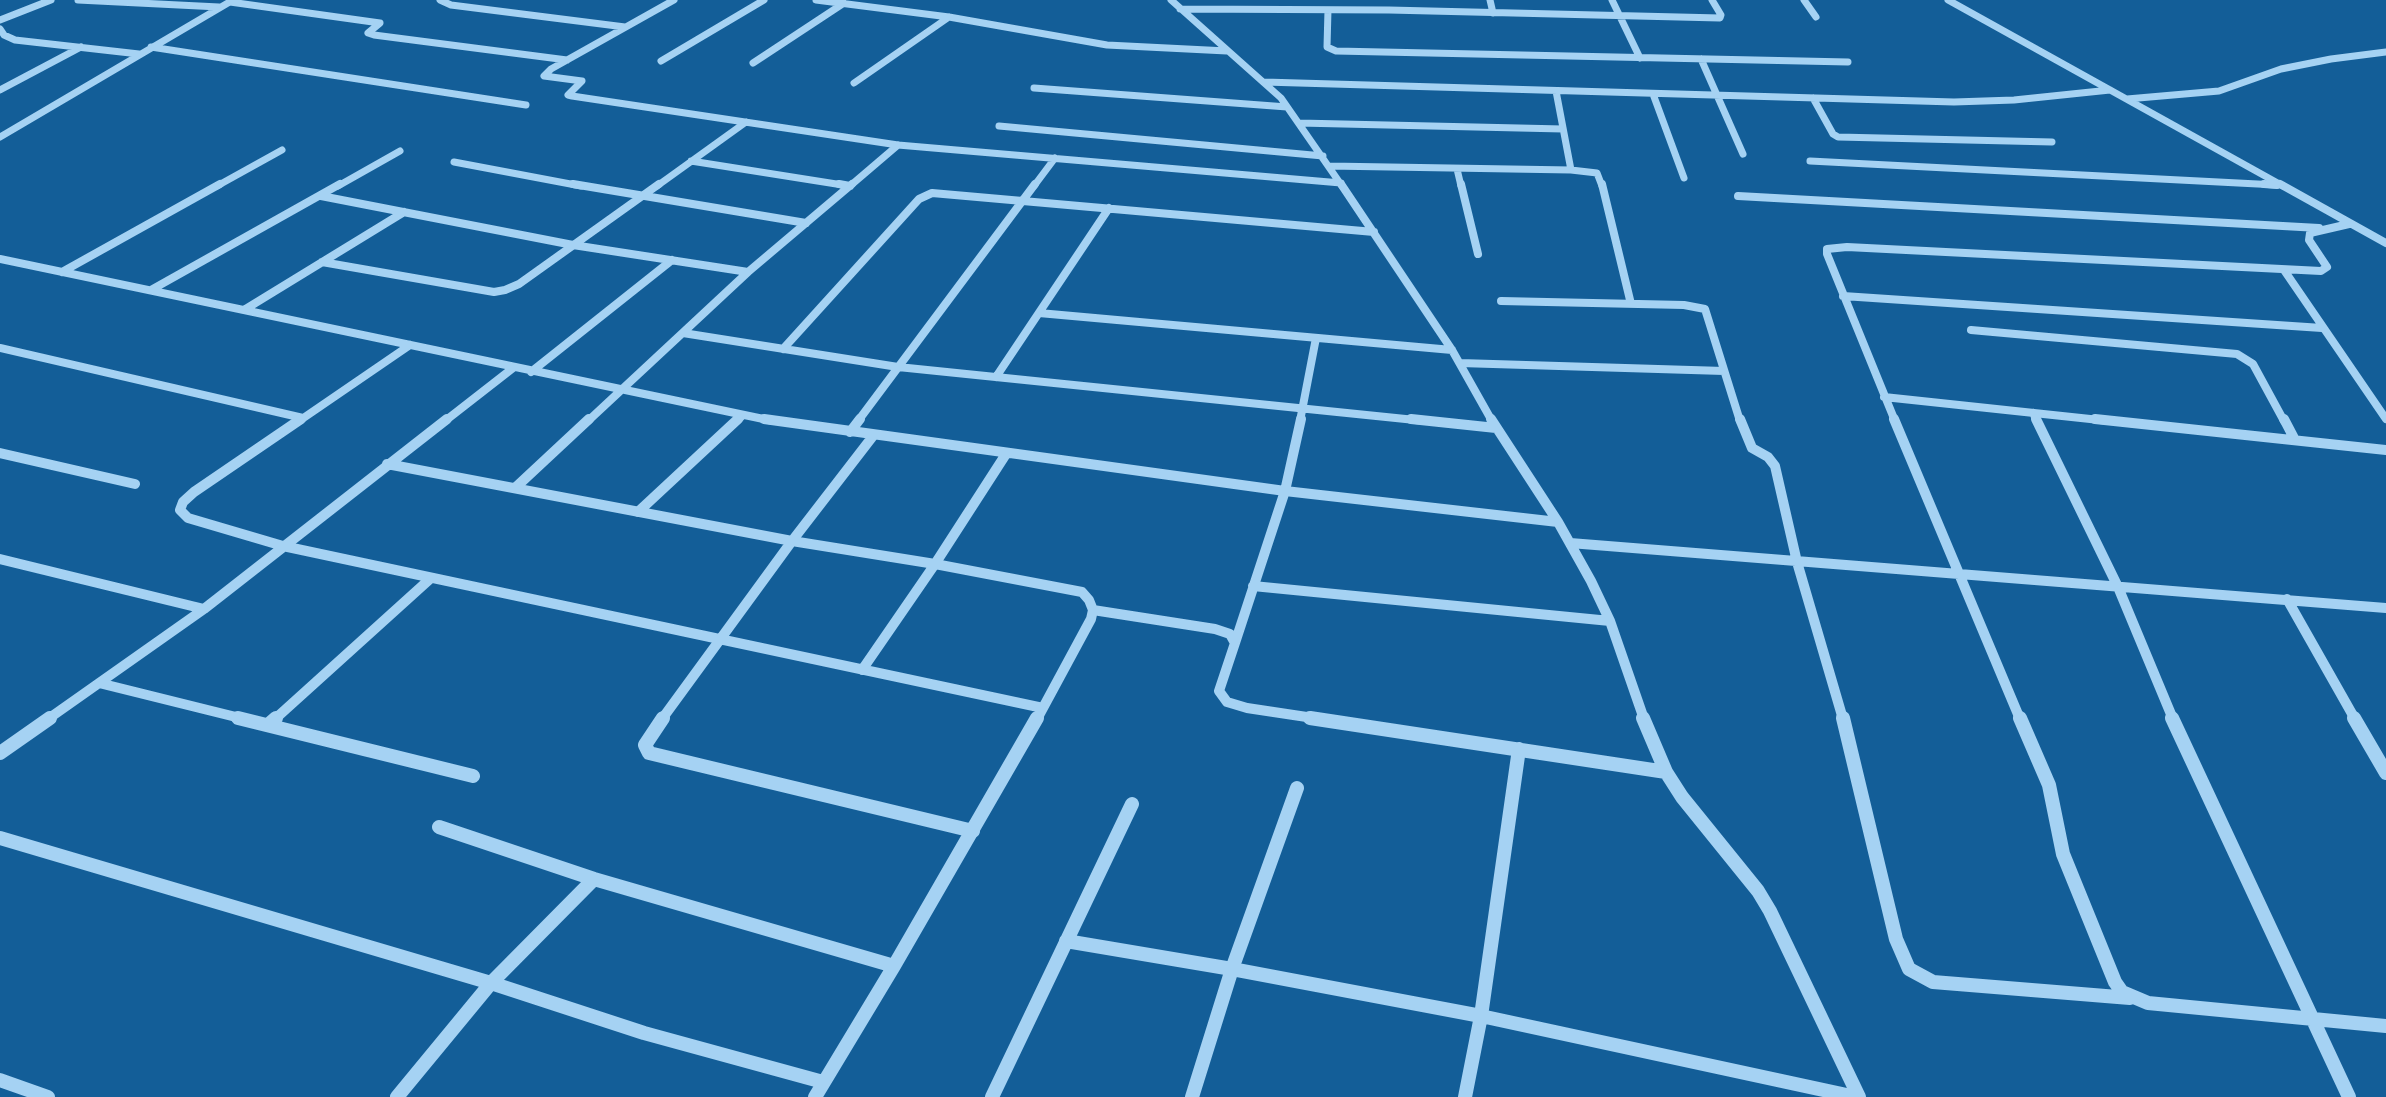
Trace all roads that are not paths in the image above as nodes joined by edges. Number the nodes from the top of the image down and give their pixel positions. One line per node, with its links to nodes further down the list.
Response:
1 (51, 0): 24 (street)
2 (78, 0): 16 (street)
3 (440, 0): 25 (street)
4 (674, 0): 25 (street)
5 (764, 0): 35 (street)
6 (816, 0): 15 (street)
7 (1171, 0): 17 (street)
8 (1258, 0): 18 (street)
9 (1490, 0): 20 (street)
10 (1612, 0): 21 (street)
11 (1712, 0): 21 (street)
12 (1804, 0): 23 (street)
13 (1948, 0): 42 (street)
14 (231, 1): 16 (street); 34 (street)
15 (844, 3): 22 (street); 37 (street)
16 (220, 7): 28 (street)
17 (1180, 9): 18 (street); 29 (street)
18 (1259, 9): 19 (street)
19 (1328, 10): 20 (street); 32 (street)
20 (1493, 13): 21 (street)
21 (1619, 16): 32 (street)
22 (949, 17): 29 (street); 39 (street)
23 (1816, 17)
24 (0, 20)
25 (625, 27): 34 (street)
26 (0, 29): 27 (street)
27 (81, 47): 31 (street); 41 (street)
28 (151, 47): 31 (street); 48 (street)
29 (1227, 51): 38 (street)
30 (2386, 52): 47 (street)
31 (139, 54): 54 (street)
32 (1640, 58): 33 (street)
33 (1701, 59): 36 (street); 45 (street)
34 (567, 60): 50 (street)
35 (660, 62)
36 (1848, 62)
37 (753, 63)
38 (1264, 82): 43 (street); 49 (street)
39 (854, 83)
40 (1034, 88): 49 (street)
41 (0, 90)
42 (2110, 90): 46 (street); 47 (street)
43 (1556, 91): 44 (street); 53 (street)
44 (1653, 94): 45 (street); 68 (street)
45 (1719, 96): 46 (street); 59 (street)
46 (1813, 98): 55 (street)
47 (2127, 99): 71 (street)
48 (526, 105)
49 (1287, 107): 51 (street)
50 (746, 122): 56 (street); 62 (street)
51 (1299, 123): 53 (street); 60 (street)
52 (999, 126): 60 (street)
53 (1563, 129): 67 (street)
54 (0, 137)
55 (2052, 142)
56 (898, 145): 61 (street); 70 (street)
57 (282, 150): 89 (street)
58 (400, 151): 72 (street)
59 (1743, 154)
60 (1323, 156): 65 (street)
61 (1055, 158): 69 (street); 75 (street)
62 (691, 161): 70 (street); 74 (street)
63 (1810, 161): 71 (street)
64 (454, 162): 74 (street)
65 (1329, 166): 66 (street); 69 (street)
66 (1457, 168): 67 (street); 84 (street)
67 (1570, 170): 94 (street)
68 (1684, 178)
69 (1341, 183): 81 (street)
70 (850, 186): 78 (street)
71 (2280, 186): 79 (street)
72 (321, 196): 77 (street); 91 (street)
73 (1738, 196): 80 (street)
74 (641, 197): 78 (street); 83 (street)
75 (1023, 201): 76 (street); 103 (street); 106 (street)
76 (1109, 208): 81 (street); 96 (street)
77 (404, 212): 83 (street); 87 (street)
78 (806, 223): 90 (street)
79 (2349, 224): 80 (street); 82 (street)
80 (2325, 229): 88 (street)
81 (1374, 232): 104 (street)
82 (2386, 243)
83 (573, 245): 86 (street); 87 (street)
84 (1478, 254)
85 (0, 259): 89 (street)
86 (672, 260): 90 (street); 109 (street)
87 (322, 262): 95 (street)
88 (2284, 270): 92 (street); 97 (street)
89 (62, 272): 91 (street)
90 (748, 272): 99 (street)
91 (151, 290): 95 (street)
92 (1843, 296): 97 (street); 112 (street)
93 (1501, 301): 94 (street)
94 (1631, 304): 108 (street)
95 (244, 310): 101 (street)
96 (1039, 313): 100 (street); 110 (street)
97 (2322, 328): 117 (street)
98 (1971, 330): 121 (street)
99 (683, 333): 103 (street); 111 (street)
100 (1316, 338): 104 (street); 113 (street)
101 (410, 345): 107 (street); 116 (street)
102 (0, 348): 116 (street)
103 (783, 349): 106 (street)
104 (1452, 350): 105 (street)
105 (1460, 363): 108 (street); 118 (street)
106 (898, 367): 110 (street); 119 (street)
107 (513, 368): 109 (street); 125 (street)
108 (1724, 371): 135 (street)
109 (531, 372): 111 (street)
110 (996, 377): 113 (street)
111 (621, 392): 115 (street); 127 (street)
112 (1884, 397): 114 (street); 137 (street)
113 (1303, 408): 118 (street); 128 (street)
114 (2033, 413): 121 (street); 140 (street)
115 (742, 416): 119 (street); 129 (street)
116 (303, 418): 133 (street)
117 (2386, 419)
118 (1496, 428): 130 (street)
119 (850, 432): 120 (street)
120 (873, 436): 124 (street); 131 (street)
121 (2295, 440): 122 (street)
122 (2386, 450)
123 (0, 453): 126 (street)
124 (1006, 454): 128 (street); 136 (street)
125 (387, 464): 127 (street); 133 (street)
126 (135, 484)
127 (515, 488): 129 (street)
128 (1285, 491): 130 (street); 139 (street)
129 (638, 512): 131 (street)
130 (1558, 522): 132 (street)
131 (792, 541): 136 (street); 146 (street)
132 (1570, 543): 135 (street); 145 (street)
133 (283, 546): 138 (street); 143 (street)
134 (0, 559): 143 (street)
135 (1797, 562): 137 (street); 167 (street)
136 (935, 564): 144 (street); 148 (street)
137 (1958, 575): 140 (street); 167 (street)
138 (431, 578): 146 (street); 151 (street)
139 (1253, 586): 145 (street); 147 (street)
140 (2118, 587): 141 (street); 169 (street)
141 (2287, 599): 142 (street); 155 (street)
142 (2386, 608)
143 (204, 609): 149 (street)
144 (1093, 610): 147 (street); 150 (street)
145 (1610, 621): 154 (street)
146 (721, 640): 148 (street); 160 (street)
147 (1235, 643): 152 (street)
148 (862, 670): 150 (street)
149 (99, 683): 151 (street); 153 (street)
150 (1043, 708): 160 (street)
151 (268, 725): 156 (street)
152 (1519, 749): 154 (street); 168 (street)
153 (0, 753)
154 (1666, 772): 179 (street)
155 (2386, 773)
156 (473, 776)
157 (1297, 788): 165 (street)
158 (1132, 804): 163 (street)
159 (439, 827): 162 (street)
160 (973, 831): 164 (street)
161 (0, 838): 166 (street)
162 (594, 879): 164 (street); 166 (street)
163 (1066, 941): 165 (street); 176 (street)
164 (894, 966): 172 (street)
165 (1232, 969): 168 (street); 177 (street)
166 (491, 984): 172 (street); 174 (street)
167 (2136, 999): 169 (street)
168 (1481, 1016): 178 (street); 179 (street)
169 (2312, 1018): 170 (street); 180 (street)
170 (2386, 1026)
171 (0, 1080): 173 (street)
172 (823, 1082): 175 (street)
173 (48, 1097)
174 (397, 1097)
175 (814, 1097)
176 (992, 1097)
177 (1192, 1097)
178 (1465, 1097)
179 (1857, 1097)
180 (2349, 1097)

